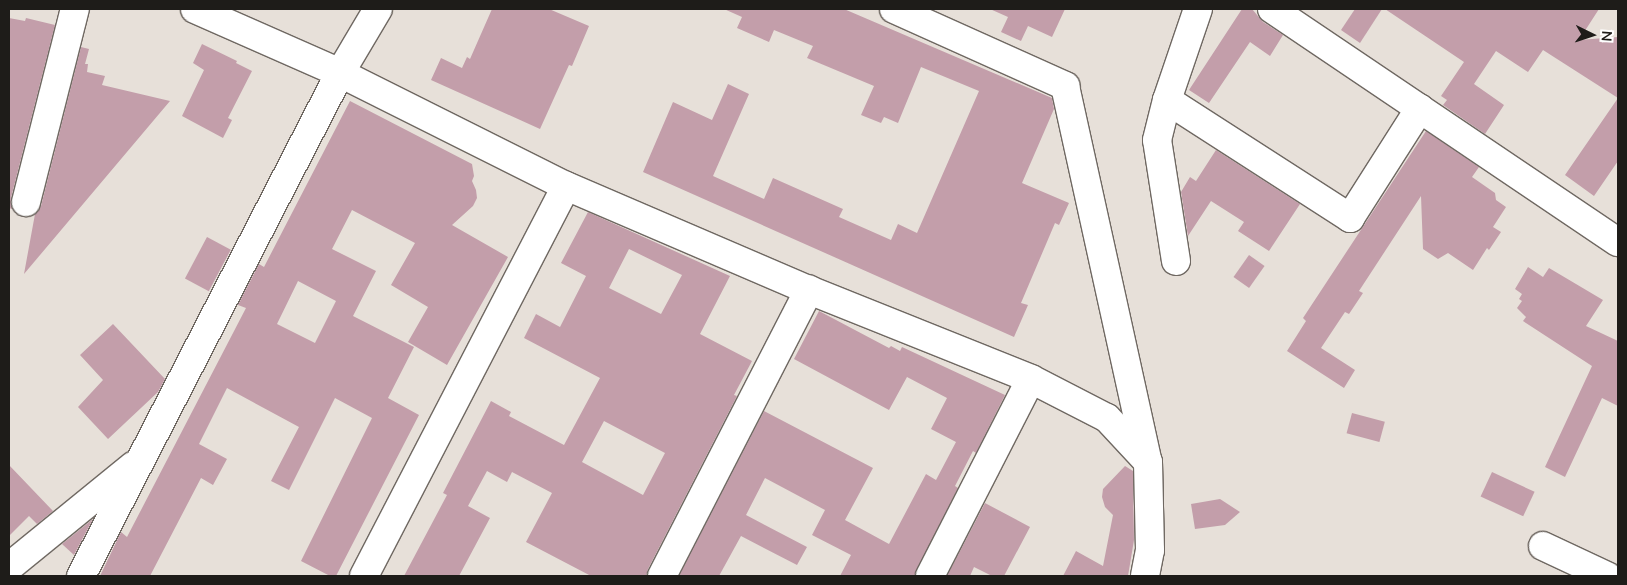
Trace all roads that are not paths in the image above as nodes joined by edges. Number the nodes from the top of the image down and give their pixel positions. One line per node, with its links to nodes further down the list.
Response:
1 (75, 9): 11 (street)
2 (195, 9): 7 (street)
3 (378, 9): 7 (street)
4 (894, 9): 17 (street)
5 (1198, 9): 8 (street)
6 (1272, 9): 9 (street)
7 (340, 73): 10 (street); 16 (street)
8 (1168, 100): 9 (street); 13 (street)
9 (1420, 108): 12 (street)
10 (566, 186): 14 (street); 21 (street)
11 (26, 202)
12 (1618, 242)
13 (1176, 261)
14 (809, 290): 15 (street); 22 (street)
15 (1031, 379): 17 (street); 23 (street)
16 (140, 460): 19 (street); 20 (street)
17 (1148, 462): 24 (street)
18 (1543, 546): 25 (street)
19 (9, 567)
20 (81, 576)
21 (364, 576)
22 (662, 576)
23 (930, 576)
24 (1145, 576)
25 (1607, 576)

